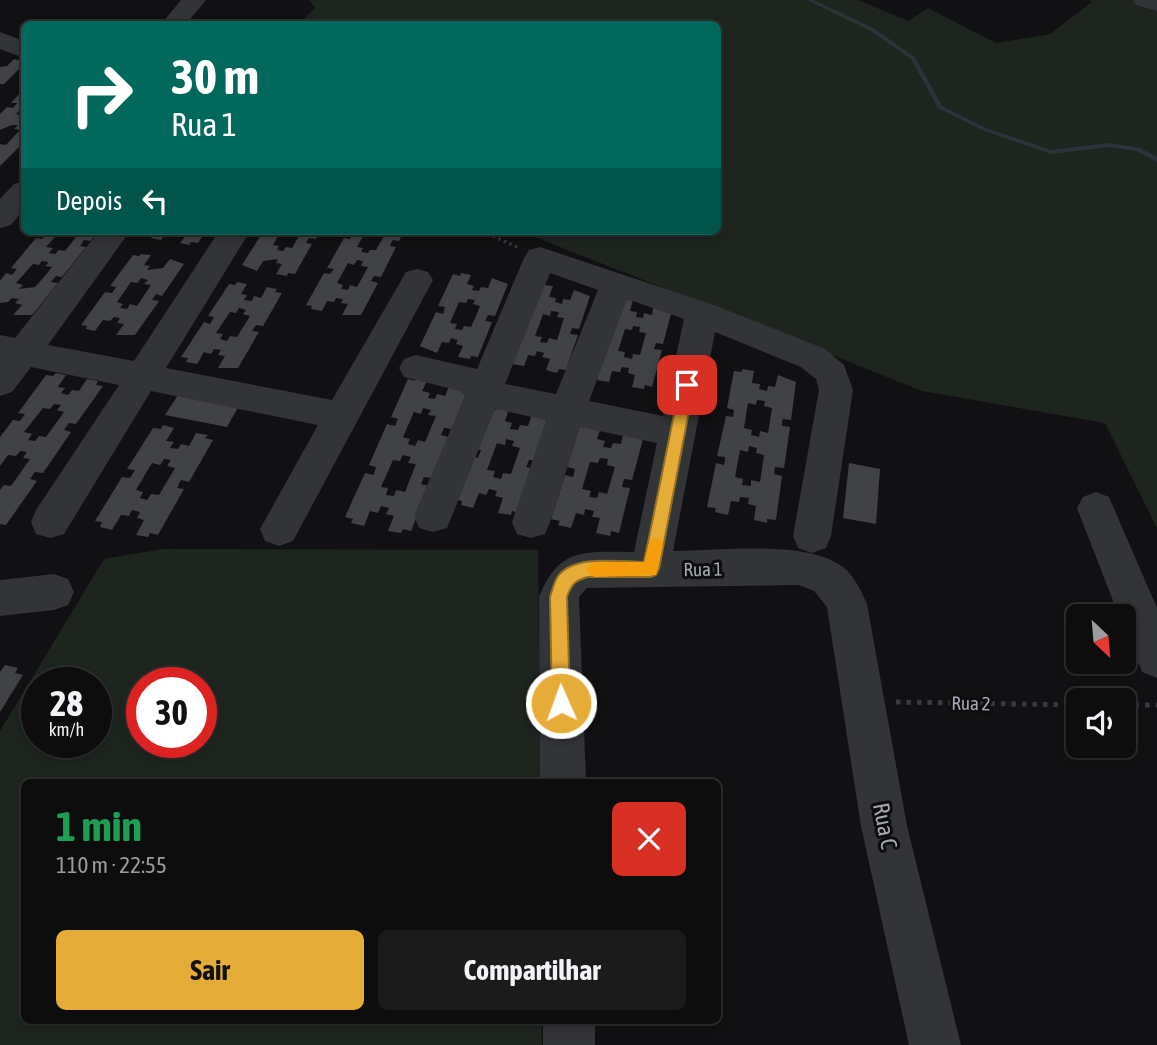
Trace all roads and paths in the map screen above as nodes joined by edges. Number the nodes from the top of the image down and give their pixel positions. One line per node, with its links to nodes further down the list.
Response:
1 (194, 0): 4 (street)
2 (1145, 0): 3 (street)
3 (1157, 4)
4 (176, 21)
5 (0, 40): 6 (street)
6 (21, 49)
7 (113, 235): 14 (street)
8 (233, 235): 16 (street)
9 (491, 235): 10 (path)
10 (540, 258): 12 (street); 18 (street)
11 (417, 279): 20 (street)
12 (617, 283): 13 (street); 19 (street)
13 (702, 313): 21 (street); 27 (street)
14 (12, 350): 16 (street); 17 (street)
15 (416, 368): 18 (street)
16 (144, 375): 20 (street); 24 (street)
17 (0, 383)
18 (485, 393): 19 (street); 23 (street)
19 (567, 411): 21 (street); 25 (street)
20 (342, 416): 26 (street)
21 (677, 433): 28 (street)
22 (1096, 508): 32 (street)
23 (433, 516)
24 (50, 522)
25 (531, 522)
26 (279, 528)
27 (812, 536)
28 (650, 569): 31 (street, Rua 1); 37 (street, Rua 1)
29 (54, 592): 30 (street)
30 (0, 598)
31 (846, 604): 33 (street, Rua C)
32 (1157, 658)
33 (864, 702): 34 (path, Rua 2); 40 (street, Rua C)
34 (1066, 705)
35 (1136, 705): 36 (path)
36 (1157, 705)
37 (563, 779)
38 (569, 1024): 39 (street)
39 (569, 1045)
40 (935, 1045)

